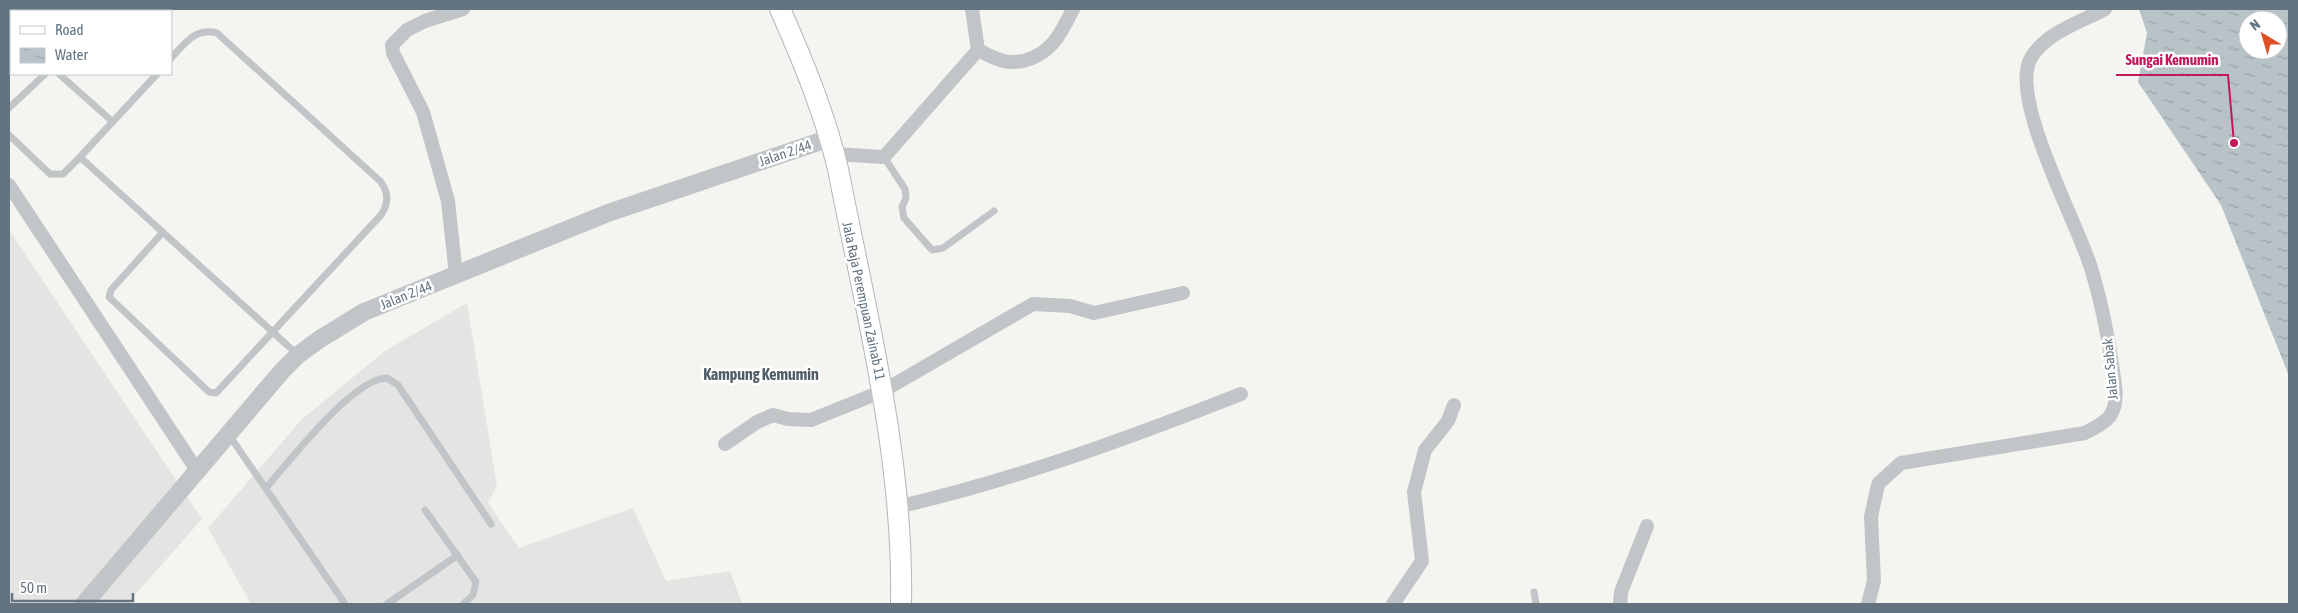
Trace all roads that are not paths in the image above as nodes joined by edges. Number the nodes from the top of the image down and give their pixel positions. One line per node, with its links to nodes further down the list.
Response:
1 (463, 9): 20 (street)
2 (780, 9): 14 (main road, Jala Raja Perempuan Zainab 11)
3 (972, 9): 6 (street)
4 (1073, 9): 6 (street)
5 (2106, 9): 45 (street, Jalan Sabak)
6 (978, 50): 16 (street)
7 (172, 57): 22 (lane)
8 (44, 75): 11 (lane)
9 (60, 75): 12 (lane)
10 (156, 75): 12 (lane)
11 (9, 108)
12 (113, 122): 15 (lane)
13 (9, 135): 15 (lane)
14 (832, 146): 16 (street); 20 (street, Jalan 2/44); 24 (main road, Jala Raja Perempuan Zainab 11)
15 (80, 157): 19 (lane)
16 (884, 157): 18 (lane)
17 (9, 185): 29 (street)
18 (994, 211)
19 (163, 232): 22 (lane); 22 (lane)
20 (456, 275): 23 (street, Jalan 2/44)
21 (1183, 293): 24 (street)
22 (272, 332): 23 (lane)
23 (298, 355): 27 (street, Jalan 2/44)
24 (883, 391): 28 (street); 31 (main road, Jala Raja Perempuan Zainab 11)
25 (1241, 394): 31 (street)
26 (1454, 405): 42 (street)
27 (229, 435): 29 (street, Jalan 2/44); 30 (lane)
28 (725, 444)
29 (198, 472): 37 (street, Jalan 2/44)
30 (266, 488): 33 (lane); 38 (lane)
31 (897, 507): 41 (main road, Jala Raja Perempuan Zainab 11)
32 (425, 510): 35 (lane)
33 (491, 524)
34 (1647, 526): 44 (street)
35 (458, 555): 39 (lane); 40 (lane)
36 (1534, 592): 43 (lane)
37 (84, 604)
38 (346, 604)
39 (387, 604)
40 (463, 604)
41 (901, 604)
42 (1393, 604)
43 (1536, 604)
44 (1620, 604)
45 (1868, 604)

